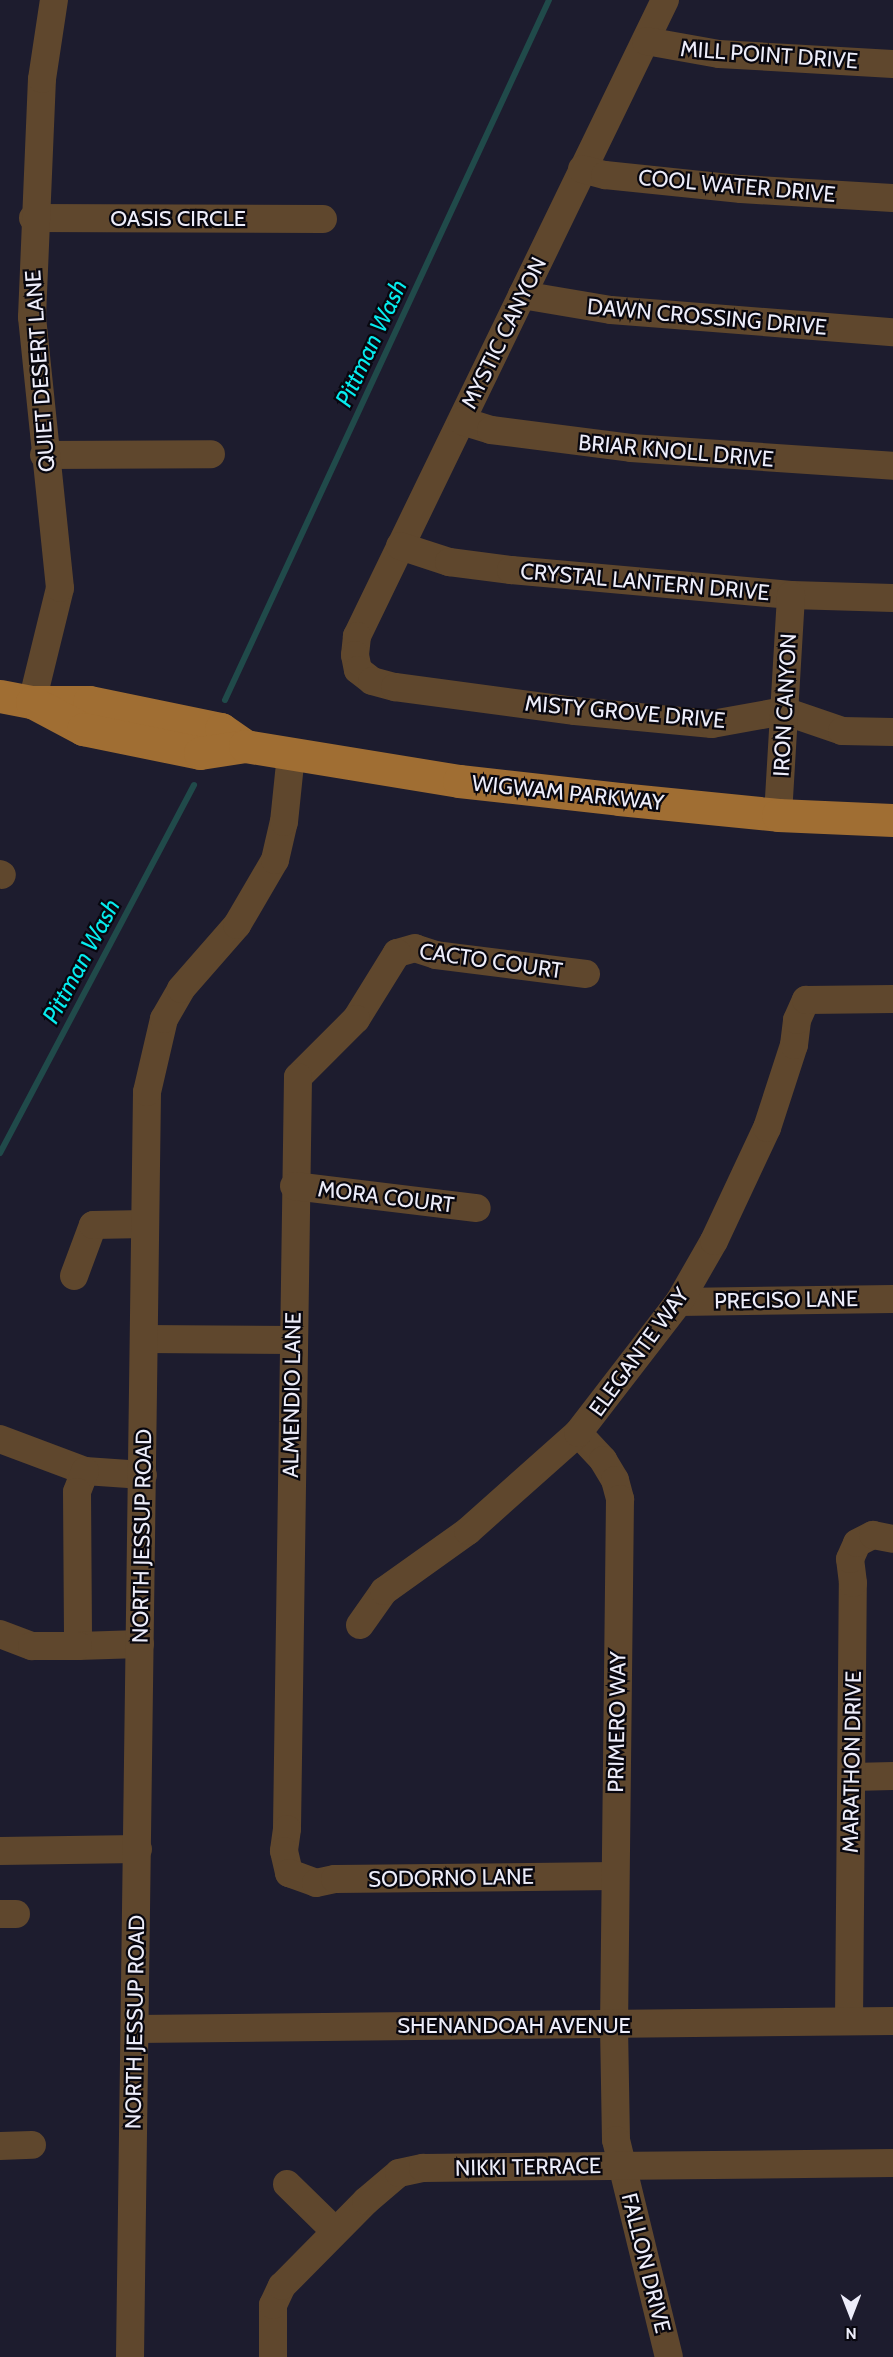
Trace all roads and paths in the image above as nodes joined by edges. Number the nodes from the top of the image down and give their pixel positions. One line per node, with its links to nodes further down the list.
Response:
1 (54, 0): 7 (street, QUIET DESERT LANE)
2 (665, 0): 3 (street, MYSTIC CANYON)
3 (645, 41): 4 (street, MILL POINT DRIVE); 5 (street, MYSTIC CANYON)
4 (893, 64)
5 (582, 169): 6 (street, COOL WATER DRIVE); 9 (street, MYSTIC CANYON)
6 (893, 198)
7 (33, 218): 8 (street, OASIS CIRCLE); 13 (street, QUIET DESERT LANE)
8 (323, 219)
9 (522, 295): 10 (street, DAWN CROSSING DRIVE); 11 (street, MYSTIC CANYON)
10 (893, 332)
11 (462, 421): 14 (street, BRIAR KNOLL DRIVE); 15 (street, MYSTIC CANYON)
12 (211, 454): 13 (street)
13 (44, 455): 20 (street, QUIET DESERT LANE)
14 (893, 466)
15 (400, 546): 16 (street, CRYSTAL LANTERN DRIVE); 18 (street, MYSTIC CANYON)
16 (791, 595): 17 (street, CRYSTAL LANTERN DRIVE); 21 (street, IRON CANYON)
17 (893, 598)
18 (358, 670): 21 (street, MISTY GROVE DRIVE)
19 (0, 696): 20 (main road, WIGWAM PARKWAY)
20 (32, 702): 23 (main road, WIGWAM PARKWAY)
21 (784, 711): 22 (street, MISTY GROVE DRIVE); 24 (street, IRON CANYON)
22 (893, 732)
23 (291, 754): 24 (main road, WIGWAM PARKWAY); 31 (street, NORTH JESSUP ROAD)
24 (778, 815): 25 (main road, WIGWAM PARKWAY)
25 (893, 820)
26 (397, 953): 27 (street, CACTO COURT); 29 (street, ALMENDIO LANE)
27 (586, 974)
28 (893, 999): 34 (street, ELEGANTE WAY)
29 (294, 1186): 30 (street, MORA COURT); 36 (street, ALMENDIO LANE)
30 (477, 1208)
31 (145, 1224): 32 (street); 35 (street, NORTH JESSUP ROAD)
32 (74, 1276)
33 (893, 1299): 34 (street, PRECISO LANE)
34 (679, 1302): 37 (street, ELEGANTE WAY)
35 (144, 1339): 36 (street); 40 (street, NORTH JESSUP ROAD)
36 (292, 1340): 50 (street, ALMENDIO LANE)
37 (578, 1433): 42 (street, ELEGANTE WAY); 51 (street, PRIMERO WAY)
38 (0, 1439): 39 (street)
39 (85, 1471): 40 (street); 45 (street)
40 (142, 1475): 44 (street, NORTH JESSUP ROAD)
41 (893, 1539): 47 (street, MARATHON DRIVE)
42 (360, 1625)
43 (0, 1634): 45 (street)
44 (140, 1644): 45 (street); 48 (street, NORTH JESSUP ROAD)
45 (78, 1646)
46 (893, 1776): 47 (street)
47 (852, 1777): 52 (street, MARATHON DRIVE)
48 (138, 1849): 49 (street); 55 (street, NORTH JESSUP ROAD)
49 (0, 1851)
50 (289, 1873): 51 (street, SODORNO LANE)
51 (615, 1876): 54 (street, PRIMERO WAY)
52 (849, 2021): 53 (street, SHENANDOAH AVENUE); 54 (street, SHENANDOAH AVENUE)
53 (893, 2021)
54 (614, 2026): 55 (street, SHENANDOAH AVENUE); 59 (street, FALLON DRIVE)
55 (136, 2029): 62 (street, NORTH JESSUP ROAD)
56 (32, 2145): 57 (street)
57 (0, 2146)
58 (893, 2163): 59 (street, NIKKI TERRACE)
59 (623, 2166): 61 (street, NIKKI TERRACE); 64 (street, FALLON DRIVE)
60 (287, 2184): 61 (street)
61 (335, 2231): 63 (street, NIKKI TERRACE)
62 (130, 2357)
63 (273, 2357)
64 (669, 2357)

